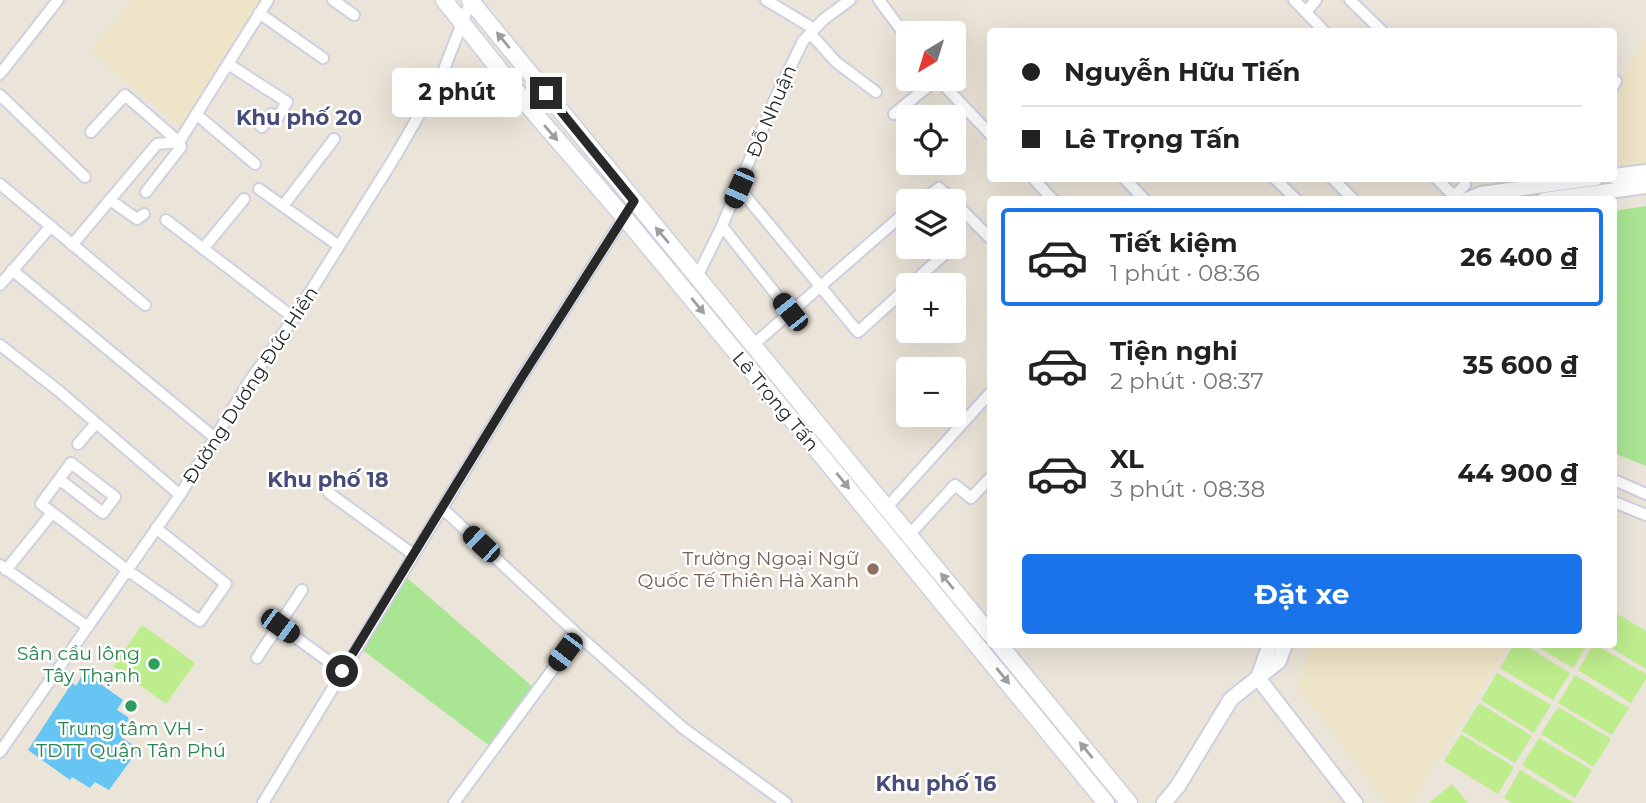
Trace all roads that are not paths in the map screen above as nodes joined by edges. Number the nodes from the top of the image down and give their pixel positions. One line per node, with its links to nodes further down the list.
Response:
1 (58, 0): 22 (street)
2 (268, 0): 13 (street)
3 (333, 0): 14 (street)
4 (444, 0): 15 (main road, Lê Trọng Tấn)
5 (470, 0): 15 (street, Đường Dương Đức Hiền); 58 (main road, Lê Trọng Tấn, one-way to 5)
6 (766, 0): 19 (street)
7 (850, 0): 19 (street, Đỗ Nhuận)
8 (879, 0): 16 (street)
9 (1294, 0): 12 (street)
10 (1316, 0): 12 (street)
11 (1350, 0): 18 (street)
12 (1306, 12): 17 (street)
13 (259, 13): 20 (street); 21 (street)
14 (354, 15)
15 (463, 22): 62 (main road, Lê Trọng Tấn, one-way to 62); 69 (street, Đường Dương Đức Hiền)
16 (896, 23)
17 (1321, 28)
18 (1379, 28)
19 (812, 31): 25 (street); 46 (street, Đỗ Nhuận)
20 (323, 58)
21 (228, 64): 27 (street); 29 (street)
22 (0, 74)
23 (922, 91): 28 (street)
24 (949, 91): 30 (street)
25 (876, 92)
26 (0, 95): 37 (street)
27 (196, 114): 33 (street); 34 (street)
28 (894, 114)
29 (257, 122)
30 (987, 131)
31 (91, 132): 33 (street)
32 (334, 139): 59 (street)
33 (179, 142): 48 (street); 57 (street)
34 (255, 164)
35 (1646, 172): 36 (street)
36 (1617, 176)
37 (85, 177)
38 (1037, 182): 49 (street)
39 (1128, 182): 50 (street)
40 (1278, 182): 51 (street)
41 (1336, 182): 52 (street)
42 (1441, 182): 53 (street)
43 (1567, 182): 54 (street)
44 (0, 184): 65 (street)
45 (1646, 186): 55 (street)
46 (739, 188): 66 (street, Đỗ Nhuận); 76 (street)
47 (259, 189): 59 (street)
48 (146, 192)
49 (1049, 196)
50 (1141, 196)
51 (1293, 196)
52 (1350, 196)
53 (1458, 196)
54 (1470, 196)
55 (1573, 196)
56 (244, 199): 70 (street)
57 (110, 200): 60 (street); 68 (street)
58 (634, 201): 62 (street); 74 (main road, Lê Trọng Tấn, one-way to 58)
59 (283, 206): 69 (street)
60 (144, 214)
61 (966, 214): 67 (street)
62 (624, 217): 95 (street); 118 (main road, Lê Trọng Tấn, one-way to 118)
63 (166, 220): 70 (street)
64 (896, 220): 76 (street)
65 (51, 226): 68 (street); 72 (street)
66 (722, 226): 74 (street, Đỗ Nhuận); 79 (street)
67 (987, 234)
68 (72, 245): 78 (street)
69 (340, 246): 80 (street, Đường Dương Đức Hiền)
70 (203, 249): 80 (street)
71 (939, 259): 73 (street)
72 (12, 270): 75 (street); 85 (street)
73 (923, 273)
74 (696, 277): 82 (main road, Lê Trọng Tấn)
75 (0, 285)
76 (819, 287): 77 (street); 79 (street)
77 (896, 298)
78 (145, 305)
79 (790, 312): 82 (street)
80 (294, 318): 85 (street, Đường Dương Đức Hiền)
81 (0, 345): 84 (street)
82 (753, 345): 94 (main road, Lê Trọng Tấn)
83 (987, 396): 94 (street)
84 (96, 423): 86 (street); 92 (street)
85 (215, 438): 92 (street, Đường Dương Đức Hiền)
86 (78, 444)
87 (59, 479): 87 (street); 96 (street)
88 (987, 481): 99 (street)
89 (1617, 481): 91 (street)
90 (329, 493): 100 (street)
91 (1646, 494)
92 (180, 495): 98 (street, Đường Dương Đức Hiền)
93 (1617, 503): 97 (street)
94 (888, 506): 99 (main road, Lê Trọng Tấn)
95 (442, 508): 100 (street); 107 (street)
96 (52, 513): 101 (street); 102 (street)
97 (1646, 515)
98 (156, 528): 102 (street, Đường Dương Đức Hiền); 102 (street)
99 (909, 535): 106 (main road, Lê Trọng Tấn, one-way to 99)
100 (414, 555): 112 (street)
101 (3, 567): 105 (street)
102 (127, 570): 105 (street, Đường Dương Đức Hiền)
103 (302, 590): 104 (street)
104 (280, 626): 111 (street); 112 (street)
105 (88, 627): 114 (street, Đường Dương Đức Hiền)
106 (987, 630)
107 (578, 635): 116 (street); 117 (street)
108 (1002, 648): 119 (main road, one-way to 108)
109 (1269, 648): 113 (street)
110 (1284, 648): 113 (street)
111 (257, 658)
112 (342, 671): 115 (street)
113 (1258, 678): 120 (street); 121 (street)
114 (0, 752)
115 (263, 803)
116 (454, 803)
117 (786, 803)
118 (1106, 803)
119 (1129, 803)
120 (1164, 803)
121 (1354, 803)

